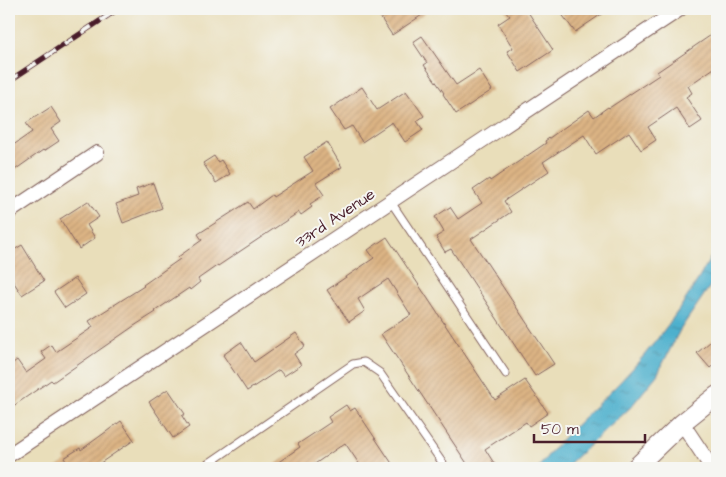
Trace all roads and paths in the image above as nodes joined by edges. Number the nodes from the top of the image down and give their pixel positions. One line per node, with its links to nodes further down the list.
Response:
1 (680, 9): 3 (street, 33rd Avenue)
2 (97, 152): 4 (street)
3 (391, 202): 5 (lane); 8 (street, 33rd Avenue)
4 (9, 212)
5 (506, 374)
6 (717, 395): 7 (street)
7 (682, 423): 11 (street); 12 (street)
8 (9, 455)
9 (202, 468): 10 (lane)
10 (446, 468)
11 (635, 468)
12 (712, 468)

